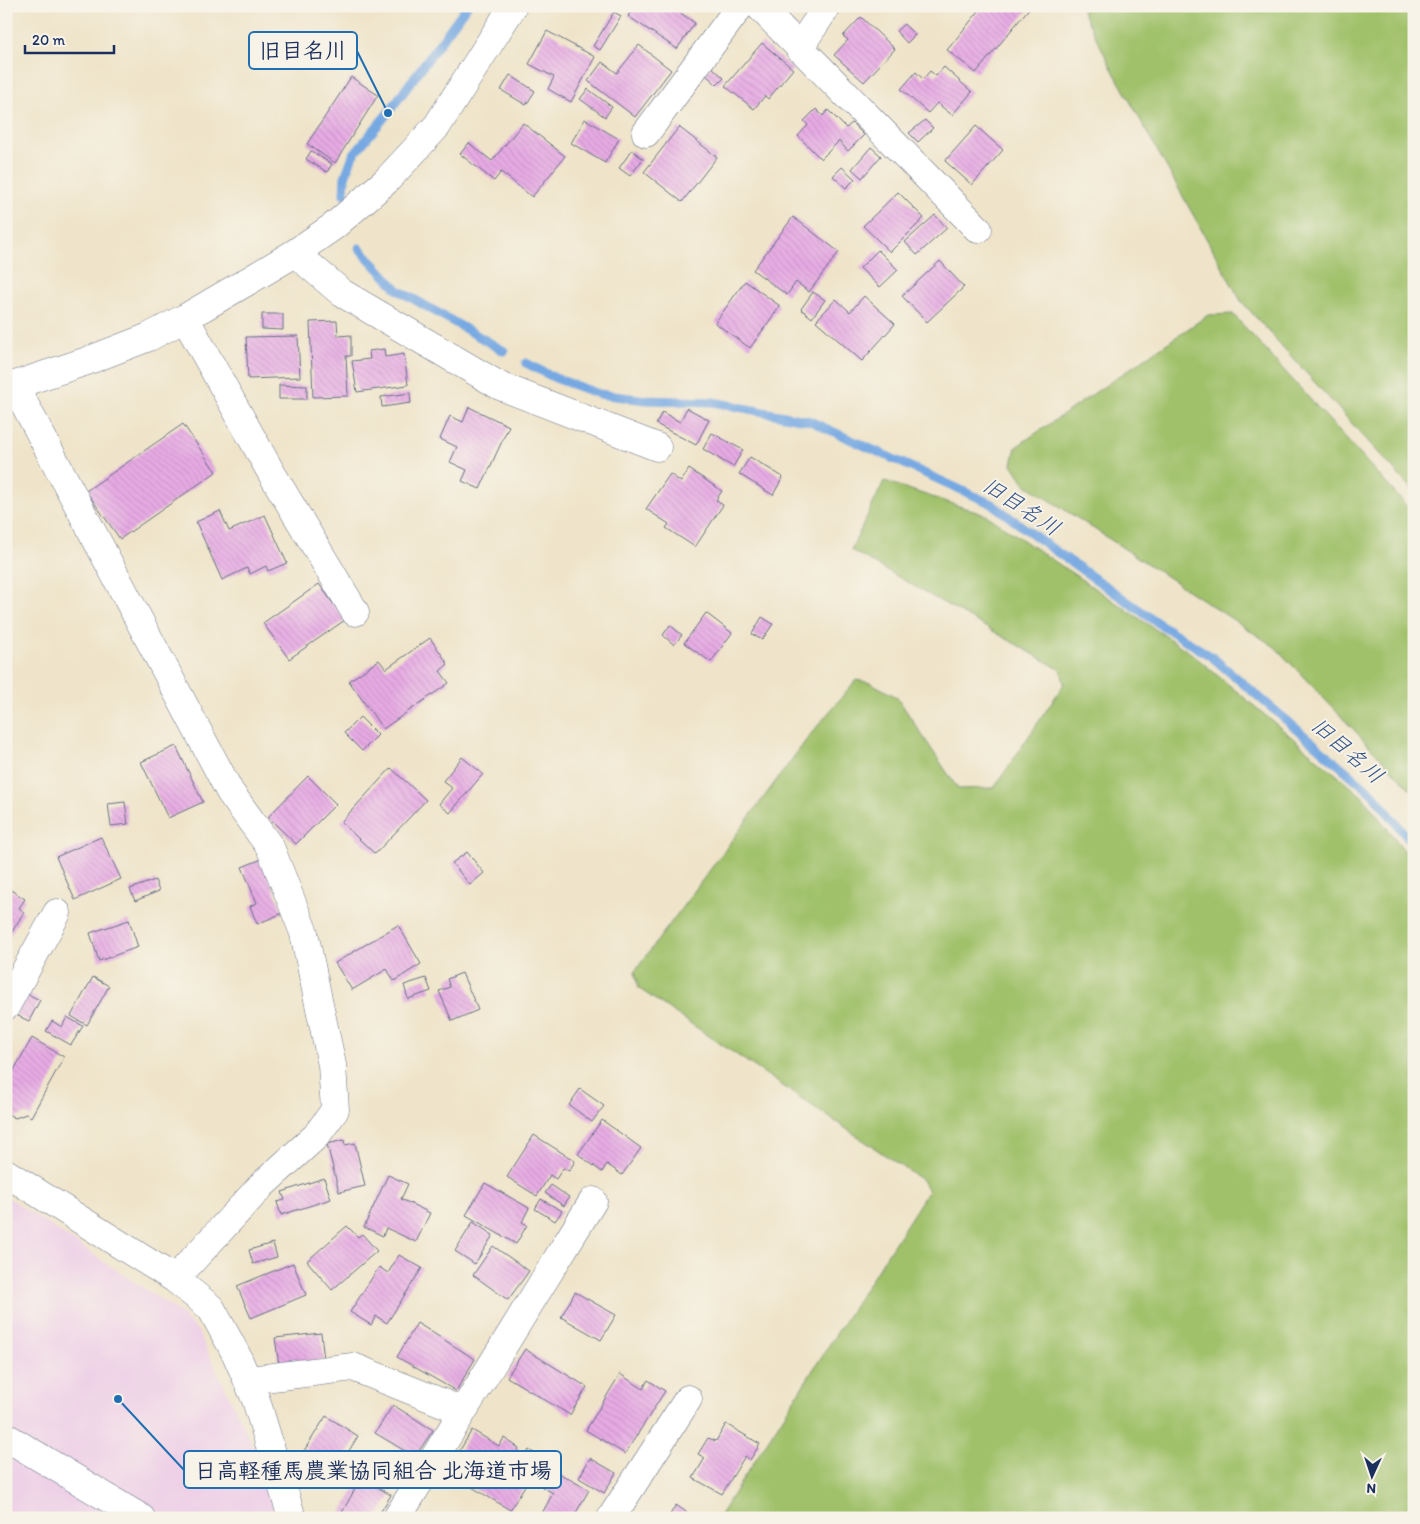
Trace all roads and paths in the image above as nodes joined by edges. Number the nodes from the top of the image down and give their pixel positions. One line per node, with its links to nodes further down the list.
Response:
1 (513, 6): 8 (street)
2 (740, 6): 6 (street)
3 (760, 6): 5 (street)
4 (827, 6): 5 (street)
5 (799, 48): 7 (street)
6 (646, 133)
7 (978, 228)
8 (295, 253): 9 (street); 11 (street)
9 (185, 318): 10 (street); 12 (street)
10 (11, 387): 17 (street)
11 (657, 447)
12 (355, 612)
13 (57, 913): 14 (street)
14 (6, 1006)
15 (6, 1173): 17 (street)
16 (593, 1201): 20 (street)
17 (175, 1279): 18 (street)
18 (248, 1380): 20 (street); 23 (street)
19 (688, 1399): 25 (street)
20 (463, 1411): 24 (street)
21 (6, 1437): 22 (street)
22 (141, 1518)
23 (292, 1518)
24 (397, 1518)
25 (611, 1518)

